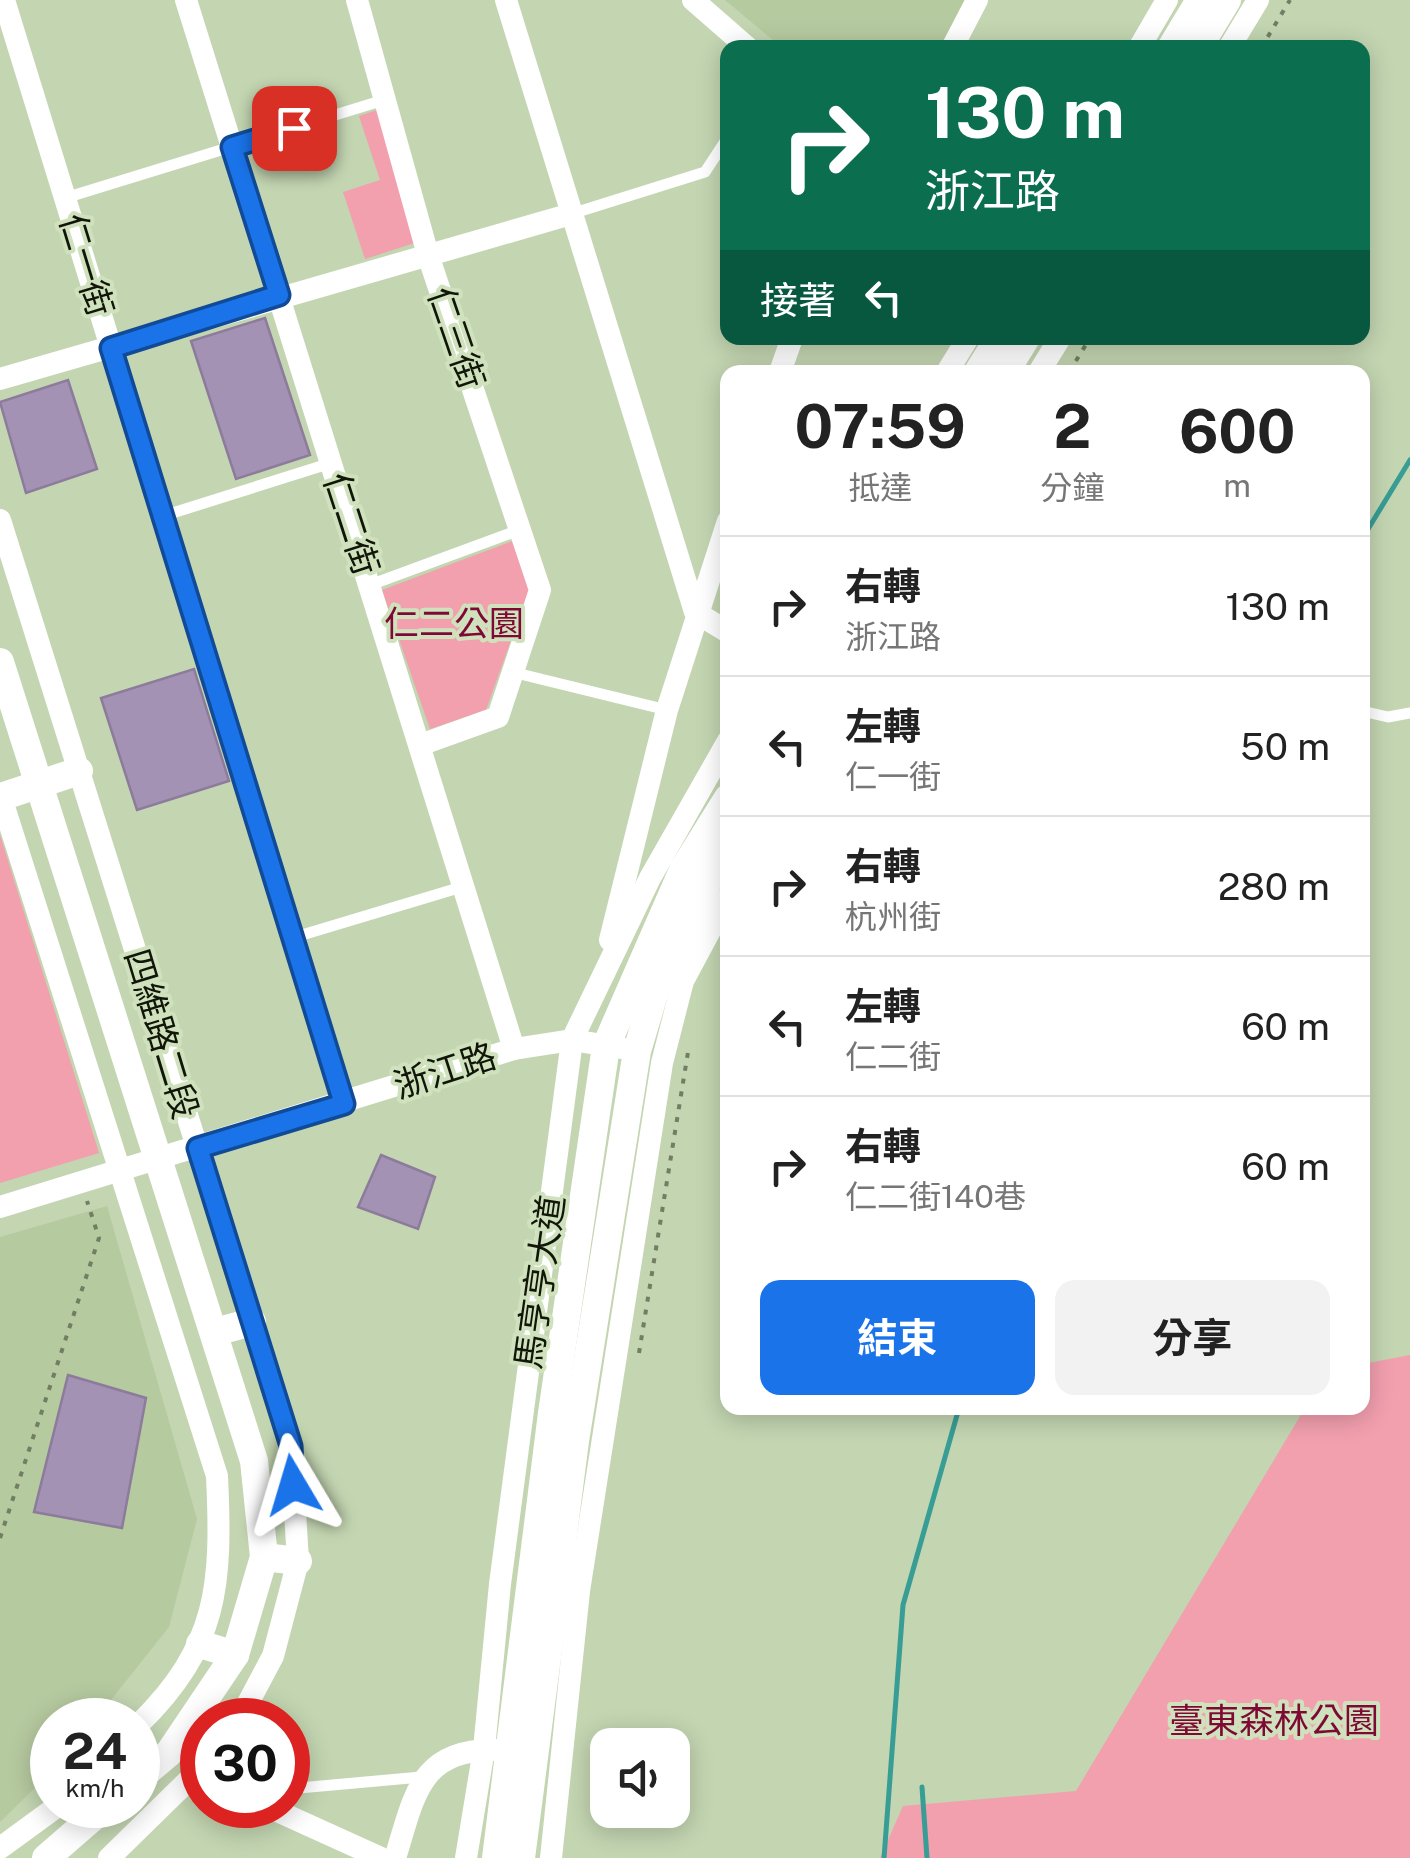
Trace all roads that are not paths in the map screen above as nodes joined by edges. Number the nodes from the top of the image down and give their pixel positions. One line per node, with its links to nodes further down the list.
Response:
1 (186, 0): 14 (street, 仁二街)
2 (356, 0): 13 (street, 仁三街)
3 (506, 0): 17 (street)
4 (692, 0): 11 (street)
5 (977, 0): 12 (street)
6 (1200, 0): 10 (street)
7 (1227, 0): 10 (street)
8 (1258, 0): 10 (street)
9 (4, 7): 16 (street, 仁一街)
10 (1190, 35)
11 (739, 40)
12 (956, 40)
13 (387, 99): 14 (lane); 18 (street, 仁三街)
14 (232, 147): 16 (lane); 19 (street, 仁二街)
15 (720, 149): 17 (lane)
16 (65, 198): 20 (street, 仁一街)
17 (571, 214): 18 (street); 28 (street)
18 (428, 255): 19 (street); 25 (street, 仁三街)
19 (279, 295): 20 (street); 22 (street, 仁二街)
20 (111, 348): 21 (street); 23 (street, 仁一街)
21 (0, 379)
22 (332, 463): 23 (lane); 27 (street, 仁二街)
23 (163, 516): 44 (street, 仁一街)
24 (0, 520): 37 (street, 四維路二段)
25 (522, 529): 27 (lane); 31 (street, 仁三街)
26 (720, 543): 28 (street)
27 (370, 585): 35 (street, 仁二街)
28 (695, 612): 29 (street); 32 (street)
29 (720, 627)
30 (0, 662): 38 (street, 四維路二段)
31 (512, 672): 32 (lane); 35 (street, 仁三街)
32 (667, 710): 45 (street)
33 (1410, 712): 34 (lane)
34 (1370, 713)
35 (420, 745): 42 (street, 仁二街)
36 (720, 755): 45 (street, 馬亨亨大道)
37 (78, 770): 38 (street); 51 (street, 四維路二段)
38 (40, 784): 39 (street); 52 (street, 四維路二段)
39 (0, 796): 53 (street)
40 (720, 811): 47 (street, 馬亨亨大道)
41 (720, 857): 49 (street, 馬亨亨大道)
42 (465, 886): 44 (lane); 48 (street, 仁二街)
43 (720, 912): 49 (street, 馬亨亨大道)
44 (292, 938): 50 (street, 仁一街)
45 (600, 988): 46 (street, 馬亨亨大道)
46 (572, 1040): 47 (street, 浙江路); 48 (street, 浙江路); 55 (street, 馬亨亨大道)
47 (606, 1046): 49 (street, 浙江路); 56 (street, 馬亨亨大道)
48 (514, 1048): 50 (street, 浙江路)
49 (649, 1057): 62 (street, 馬亨亨大道)
50 (344, 1104): 51 (street, 浙江路)
51 (198, 1148): 52 (street, 浙江路); 57 (street, 四維路二段)
52 (161, 1158): 53 (street, 浙江路); 58 (street, 四維路二段)
53 (118, 1171): 54 (street, 浙江路); 63 (street)
54 (0, 1206)
55 (540, 1279): 56 (street); 61 (street, 馬亨亨大道)
56 (571, 1283): 62 (street, 馬亨亨大道)
57 (252, 1322): 58 (street); 60 (street, 四維路二段)
58 (215, 1332): 59 (street, 四維路二段)
59 (264, 1557): 60 (street); 64 (street, 四維路二段)
60 (298, 1561): 65 (street, 四維路二段)
61 (500, 1584): 62 (street); 67 (street, 馬亨亨大道)
62 (554, 1588): 67 (street, 馬亨亨大道)
63 (200, 1644): 64 (street); 66 (street)
64 (235, 1655): 68 (street, 四維路二段)
65 (251, 1698)
66 (160, 1703)
67 (523, 1752): 71 (street); 82 (street, 馬亨亨大道); 83 (street, 馬亨亨大道); 84 (street, 馬亨亨大道); 85 (street, 馬亨亨大道)
68 (169, 1754): 69 (street); 70 (street, 四維路二段)
69 (180, 1760)
70 (160, 1761)
71 (421, 1777): 72 (lane); 81 (street)
72 (310, 1787)
73 (180, 1792): 79 (street)
74 (30, 1826): 77 (street)
75 (310, 1826): 80 (street)
76 (81, 1828): 78 (street)
77 (0, 1848)
78 (46, 1858)
79 (109, 1858)
80 (381, 1858)
81 (396, 1858)
82 (466, 1858)
83 (496, 1858)
84 (521, 1858)
85 (551, 1858)

